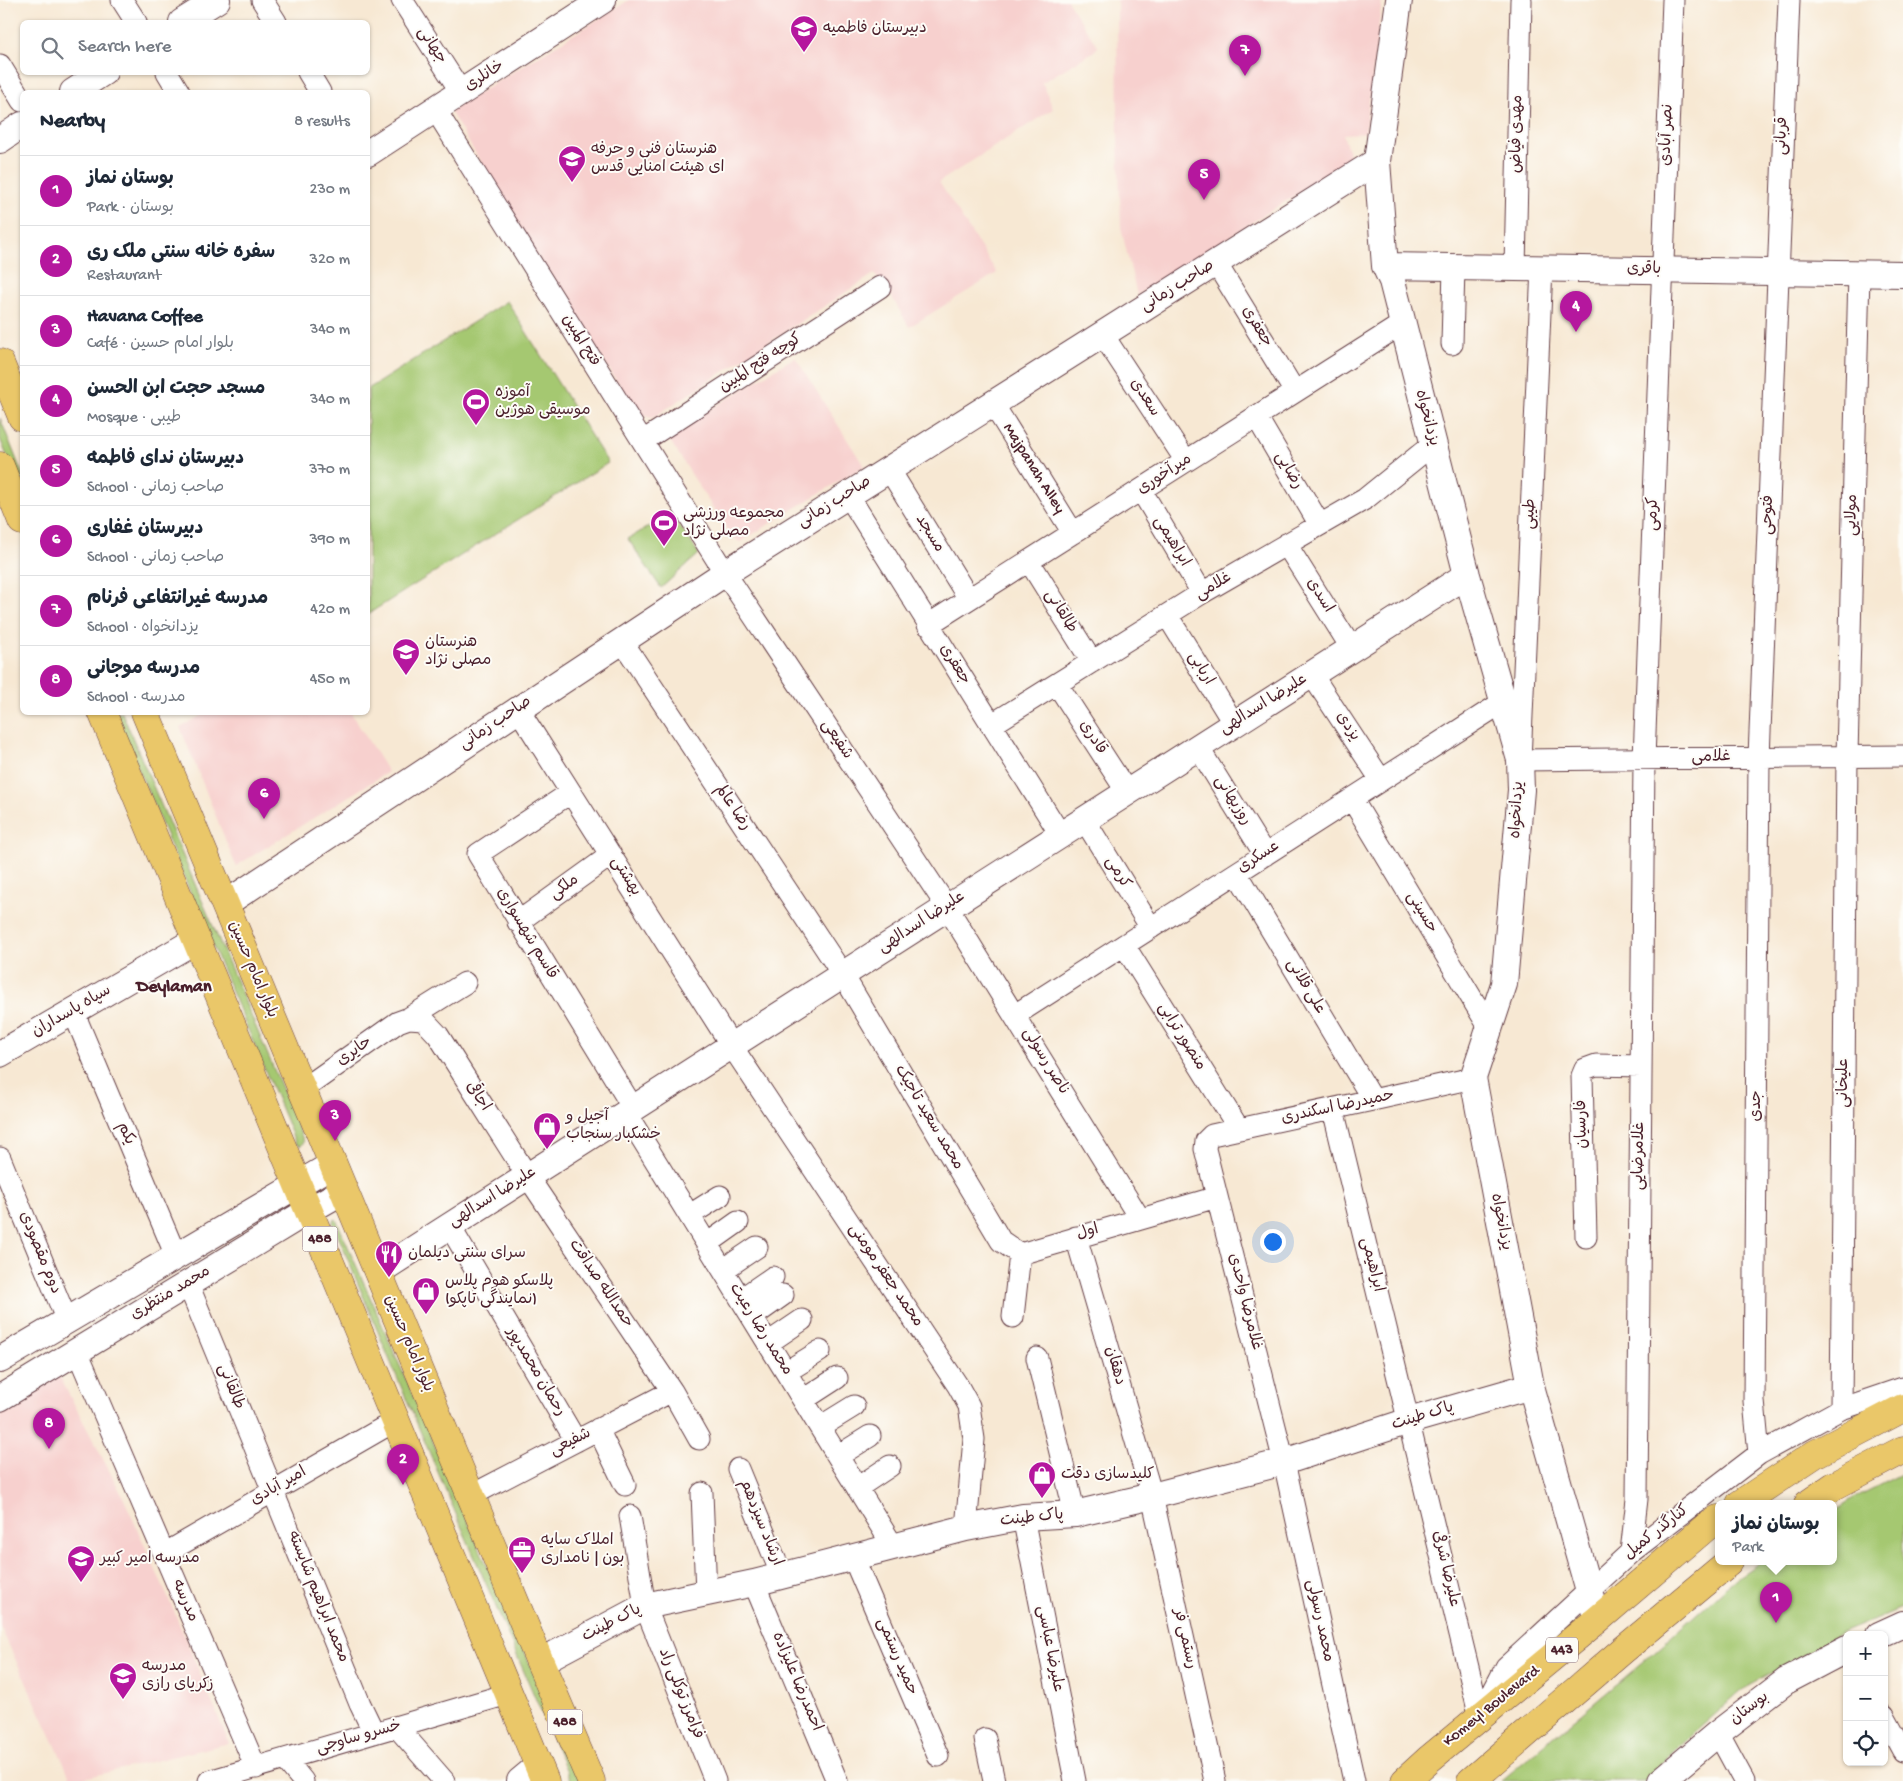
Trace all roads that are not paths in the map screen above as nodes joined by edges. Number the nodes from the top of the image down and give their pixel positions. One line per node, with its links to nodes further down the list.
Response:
1 (122, 0): 11 (street)
2 (217, 0): 12 (street)
3 (262, 0): 13 (street)
4 (402, 0): 21 (street, جهانی)
5 (603, 0): 10 (street, خانلری)
6 (1399, 0): 27 (street, یزدانخواه)
7 (1521, 0): 31 (street, مهدی فیاض)
8 (1673, 0): 33 (street, نصر آبادی)
9 (1789, 0): 34 (street, قربانی)
10 (576, 7): 21 (street, خانلری)
11 (135, 20)
12 (185, 20)
13 (275, 20)
14 (0, 65): 22 (street)
15 (99, 75): 18 (street)
16 (169, 75): 19 (street)
17 (310, 75): 20 (street)
18 (76, 90)
19 (178, 90)
20 (319, 90)
21 (461, 92): 23 (street, خانلری)
22 (20, 98)
23 (436, 109): 26 (street, خانلری); 46 (street, فتح المبین)
24 (20, 126): 25 (street)
25 (0, 140)
26 (370, 152)
27 (1377, 162): 28 (street, صاحب زمانی); 29 (street, یزدانخواه)
28 (1216, 263): 39 (street, صاحب زمانی); 42 (street, جعفری)
29 (1385, 266): 30 (street, باقری); 38 (street, یزدانخواه)
30 (1454, 267): 31 (street, باقری); 40 (street)
31 (1515, 268): 32 (street, باقری)
32 (1542, 268): 33 (street, باقری); 80 (street, طیبی)
33 (1663, 270): 34 (street, باقری); 79 (street, کرمی)
34 (1778, 272): 35 (street, باقری); 78 (street, فتوحی)
35 (1859, 273): 36 (street, باقری); 76 (street, مولایی)
36 (1903, 274)
37 (880, 287): 46 (street, کوچه فتح المبین)
38 (1402, 324): 42 (street, میرآخوری); 47 (street, یزدانخواه)
39 (1103, 334): 43 (street, صاحب زمانی); 48 (street, سعدی)
40 (1452, 344)
41 (11, 375): 44 (main road)
42 (1295, 392): 45 (street, میرآخوری)
43 (993, 404): 50 (street, صاحب زمانی); 55 (street, Majpanah Alley)
44 (20, 409)
45 (1256, 416): 48 (street, میرآخوری); 54 (street, رضایی)
46 (643, 440): 58 (street, فتح المبین)
47 (1433, 444): 54 (street, غلامی); 59 (street, یزدانخواه)
48 (1186, 461): 51 (street, میرآخوری)
49 (0, 466): 53 (main road)
50 (889, 470): 52 (street, صاحب زمانی); 61 (street, مسجد)
51 (1141, 490): 55 (street, میرآخوری); 60 (street, ابراهیمی)
52 (848, 495): 58 (street, صاحب زمانی); 63 (street, جعفری)
53 (20, 516)
54 (1320, 525): 56 (street, غلامی)
55 (1073, 533): 57 (street, میرآخوری)
56 (1286, 544): 60 (street, غلامی); 65 (street, اسدی)
57 (1029, 561): 61 (street, میرآخوری); 66 (street, طالقانی)
58 (726, 573): 64 (street, صاحب زمانی); 91 (street, شفیعی)
59 (1467, 575): 65 (street, علیرضا اسدالهی); 69 (street, یزدانخواه)
60 (1202, 593): 62 (street, غلامی)
61 (970, 599): 63 (street, میرآخوری)
62 (1167, 615): 66 (street, غلامی); 73 (street, اربابی)
63 (928, 625): 74 (street, جعفری)
64 (622, 641): 70 (street, صاحب زمانی); 96 (street, رضا عالم)
65 (1352, 649): 67 (street, علیرضا اسدالهی)
66 (1092, 662): 68 (street, غلامی)
67 (1312, 675): 73 (street, علیرضا اسدالهی); 81 (street, یزدی)
68 (1057, 684): 74 (street, غلامی); 82 (street, قادری)
69 (1503, 702): 80 (street, یزدانخواه); 81 (street, عسکری)
70 (518, 709): 83 (street, بهشتی); 90 (street, صاحب زمانی)
71 (103, 715): 94 (main road, 488)
72 (146, 715): 90 (main road, بلوار امام حسین / 488)
73 (1234, 724): 75 (street, علیرضا اسدالهی)
74 (991, 725): 86 (street, جعفری)
75 (1198, 747): 82 (street, علیرضا اسدالهی); 87 (street, روزبهانی)
76 (1847, 756): 77 (street, غلامی); 78 (street, غلامی); 155 (street, علیخانی)
77 (1903, 756)
78 (1759, 757): 79 (street, غلامی); 164 (street, جدی)
79 (1644, 758): 80 (street, غلامی); 104 (street, غلامرضایی)
80 (1520, 760): 101 (street, یزدانخواه)
81 (1381, 780): 84 (street, عسکری)
82 (1127, 792): 85 (street, علیرضا اسدالهی)
83 (570, 793): 88 (street, بهشتی); 92 (street, قاسم شهسواری)
84 (1352, 799): 87 (street, عسکری); 101 (street, حسینی)
85 (1084, 819): 86 (street, علیرضا اسدالهی); 93 (street, کرمی)
86 (1060, 834): 91 (street, علیرضا اسدالهی)
87 (1265, 854): 89 (street, عسکری)
88 (611, 855): 92 (street, ملکی); 102 (street, بهشتی)
89 (1236, 873): 93 (street, عسکری); 107 (street, علی قلانی)
90 (225, 904): 106 (main road, بلوار امام حسین / 488)
91 (947, 907): 96 (street, علیرضا اسدالهی); 99 (street, ناصر رسولی)
92 (518, 922): 109 (street, قاسم شهسواری)
93 (1151, 928): 95 (street, عسکری)
94 (196, 940): 98 (street, سپاه پاسداران); 115 (main road, 488)
95 (1124, 945): 99 (street, عسکری); 110 (street, منصور ترابی)
96 (843, 975): 102 (street, علیرضا اسدالهی); 130 (street, محمد سعید تاجیک)
97 (465, 983): 100 (street, حایری)
98 (73, 1011): 103 (street, سپاه پاسداران); 131 (street, یکم)
99 (1015, 1014): 121 (street, ناصر رسولی)
100 (416, 1018): 106 (street, حایری); 114 (street, اجاقی)
101 (1489, 1027): 105 (street, یزدانخواه)
102 (731, 1045): 109 (street, علیرضا اسدالهی); 181 (street, محمد جعفر مومنی)
103 (0, 1054)
104 (1641, 1066): 126 (street, فارسیان); 183 (street, غلامرضایی)
105 (1473, 1078): 107 (street, حمیدرضا اسکندری); 148 (street, یزدانخواه)
106 (302, 1090): 113 (main road, بلوار امام حسین / 488)
107 (1373, 1100): 108 (street, حمیدرضا اسکندری)
108 (1333, 1109): 110 (street, حمیدرضا اسکندری); 157 (street, ابراهیمی)
109 (630, 1110): 114 (street, علیرضا اسدالهی); 120 (street, محمد رضا رعیت)
110 (1239, 1129): 111 (street, حمیدرضا اسکندری)
111 (1206, 1141): 118 (street, غلامرضا واحدی)
112 (0, 1158): 140 (street, دوم مقصودی)
113 (333, 1164): 115 (street, محمد منتظری); 116 (main road, بلوار امام حسین / 488)
114 (528, 1177): 124 (street, علیرضا اسدالهی); 150 (street, حمدالله صداقت)
115 (297, 1185): 119 (main road, 488); 123 (street, محمد منتظری)
116 (344, 1191): 119 (street, محمد منتظری); 133 (main road, بلوار امام حسین / 488)
117 (720, 1196): 120 (street)
118 (1217, 1196): 121 (street, اول); 166 (street, غلامرضا واحدی)
119 (308, 1211): 129 (street, محمد منتظری); 156 (main road, 488)
120 (690, 1215): 127 (street, محمد رضا رعیت)
121 (1140, 1219): 125 (street, اول)
122 (738, 1222): 127 (street)
123 (231, 1224): 129 (street); 131 (street, محمد منتظری)
124 (449, 1225): 133 (street, علیرضا اسدالهی); 162 (street, رحمان محمدپور)
125 (1076, 1236): 130 (street, اول); 174 (street, دهقان)
126 (1586, 1237)
127 (707, 1244): 132 (street, محمد رضا رعیت)
128 (757, 1247): 132 (street)
129 (244, 1250): 135 (street, محمد منتظری)
130 (1020, 1254): 138 (street)
131 (176, 1256): 140 (street, محمد منتظری)
132 (723, 1270): 137 (street, محمد رضا رعیت)
133 (378, 1272): 173 (main road, بلوار امام حسین / 488)
134 (773, 1276): 137 (street)
135 (188, 1284): 142 (street, محمد منتظری); 171 (street, طالقانی)
136 (782, 1295): 137 (street)
137 (746, 1308): 141 (street, محمد رضا رعیت)
138 (1012, 1317)
139 (802, 1320): 141 (street)
140 (67, 1321): 145 (street, محمد منتظری)
141 (768, 1343): 146 (street, محمد رضا رعیت)
142 (77, 1351): 151 (street, محمد منتظری); 184 (street, مدرسه)
143 (820, 1351): 146 (street)
144 (1037, 1358): 177 (street)
145 (0, 1360)
146 (786, 1372): 152 (street, محمد رضا رعیت)
147 (837, 1378): 152 (street)
148 (1531, 1386): 157 (street, پاک طینت); 189 (street, یزدانخواه)
149 (1903, 1388): 155 (street, کنارگذر کمیل)
150 (672, 1391): 159 (street, شفیعی); 161 (street, حمدالله صداقت)
151 (0, 1398)
152 (803, 1400): 158 (street, محمد رضا رعیت)
153 (1900, 1405): 175 (main road)
154 (854, 1406): 158 (street)
155 (1841, 1409): 164 (street, کنارگذر کمیل)
156 (395, 1421): 171 (street, امیر آبادی); 197 (main road, 488)
157 (1409, 1421): 166 (street, پاک طینت); 198 (street, علیرضا شرفی)
158 (820, 1427): 165 (street, محمد رضا رعیت)
159 (598, 1429): 162 (street, شفیعی); 169 (street)
160 (870, 1436): 165 (street)
161 (699, 1439)
162 (576, 1441): 173 (street, شفیعی)
163 (1903, 1450): 176 (main road)
164 (1759, 1454): 183 (street, کنارگذر کمیل)
165 (838, 1456): 170 (street, محمد رضا رعیت)
166 (1284, 1462): 174 (street, پاک طینت); 218 (street, محمد رسولی)
167 (890, 1466): 170 (street)
168 (738, 1469): 187 (street, ارشاد سیزدهم)
169 (625, 1485)
170 (857, 1488): 182 (street, محمد رضا رعیت)
171 (273, 1491): 184 (street, امیر آبادی); 201 (street, محمد ابراهیم شایسته)
172 (702, 1493): 190 (street)
173 (470, 1496): 196 (main road, بلوار امام حسین / 488)
174 (1152, 1496): 177 (street, پاک طینت); 217 (street, رستمی فر)
175 (1746, 1500)
176 (1814, 1500)
177 (1075, 1514): 179 (street, پاک طینت)
178 (630, 1516): 191 (street, فرامرز توکلی راد)
179 (1022, 1517): 181 (street, پاک طینت); 216 (street, علیرضا عباسی)
180 (1715, 1521): 192 (main road, Komeyl Boulevard / 443)
181 (966, 1528): 182 (street, پاک طینت)
182 (893, 1546): 185 (street, پاک طینت)
183 (1630, 1552): 189 (street, کنارگذر کمیل)
184 (164, 1554): 207 (street, مدرسه)
185 (853, 1557): 187 (street, پاک طینت); 205 (street, حمید رستمی)
186 (1725, 1565): 220 (main road, 443)
187 (782, 1576): 188 (street, پاک طینت)
188 (754, 1583): 190 (street, پاک طینت); 214 (street, احمدرضا علیزاده)
189 (1588, 1591): 192 (street, یزدانخواه); 198 (street, کنارگذر کمیل)
190 (706, 1594): 191 (street, پاک طینت)
191 (645, 1606): 196 (street, پاک طینت); 213 (street, فرامرز توکلی راد)
192 (1598, 1620): 198 (main road, Komeyl Boulevard / 443)
193 (1903, 1624): 194 (street)
194 (1888, 1631)
195 (1843, 1651): 202 (street, بوستان)
196 (540, 1662): 212 (main road, بلوار امام حسین / 488)
197 (508, 1694): 200 (street, خسرو ساوجی); 208 (main road, 488)
198 (1480, 1717): 219 (main road, Komeyl Boulevard / 443)
199 (1887, 1721): 204 (street)
200 (397, 1727): 201 (street, خسرو ساوجی); 211 (street)
201 (374, 1733): 206 (street, خسرو ساوجی)
202 (1718, 1733): 221 (street, بوستان); 222 (street)
203 (985, 1739): 215 (street)
204 (1903, 1751)
205 (938, 1756)
206 (285, 1759): 207 (street, خسرو ساوجی); 210 (street)
207 (256, 1768): 209 (street, خسرو ساوجی)
208 (534, 1776)
209 (209, 1781)
210 (303, 1781)
211 (444, 1781)
212 (591, 1781)
213 (715, 1781)
214 (837, 1781)
215 (994, 1781)
216 (1076, 1781)
217 (1215, 1781)
218 (1354, 1781)
219 (1405, 1781)
220 (1471, 1781)
221 (1661, 1781)
222 (1744, 1781)

